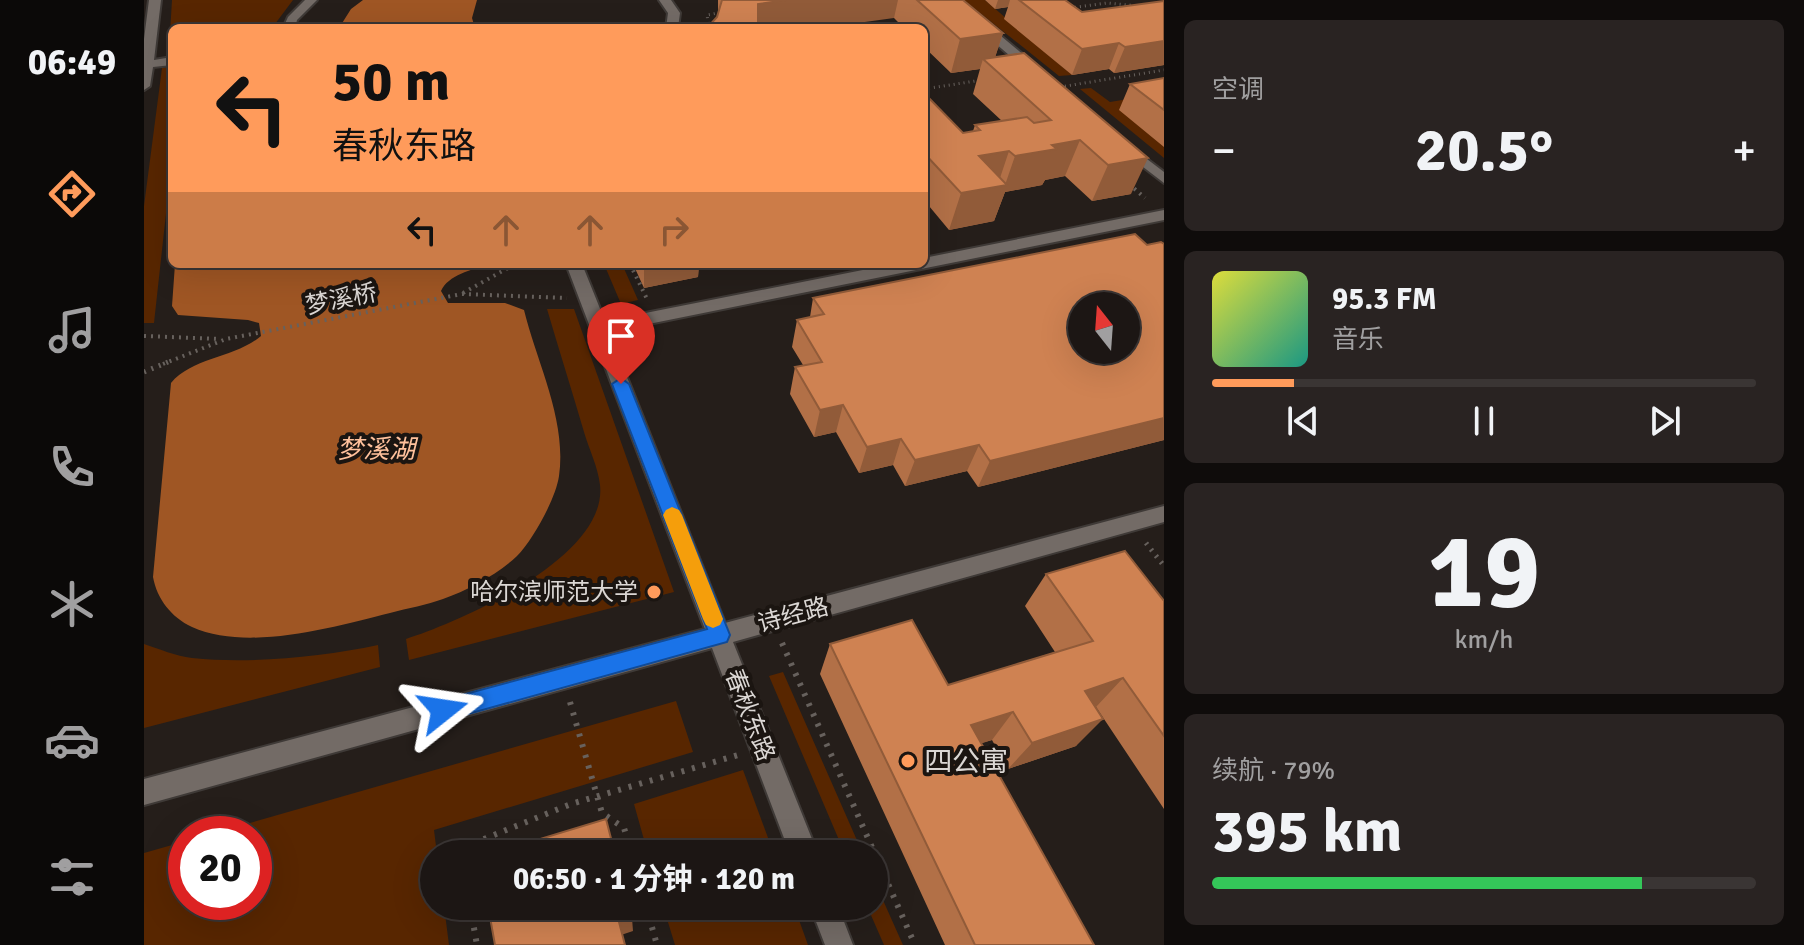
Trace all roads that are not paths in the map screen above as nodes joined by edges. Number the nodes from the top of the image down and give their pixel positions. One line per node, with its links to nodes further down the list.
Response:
1 (155, 0): 8 (lane)
2 (311, 0): 5 (lane)
3 (665, 0): 6 (lane)
4 (951, 0): 10 (lane)
5 (290, 24)
6 (673, 24)
7 (168, 62): 8 (lane)
8 (145, 65): 9 (lane)
9 (144, 86)
10 (1055, 87)
11 (1110, 134): 12 (lane)
12 (1164, 179)
13 (1164, 215): 14 (lane)
14 (928, 262)
15 (576, 268): 17 (lane, 春秋东路)
16 (898, 268): 17 (lane)
17 (599, 328): 19 (lane, 春秋东路)
18 (1164, 514): 19 (lane, 诗经路)
19 (719, 635): 20 (lane, 诗经路); 21 (lane, 春秋东路)
20 (144, 792)
21 (798, 840)
22 (829, 920): 23 (lane)
23 (839, 945)

